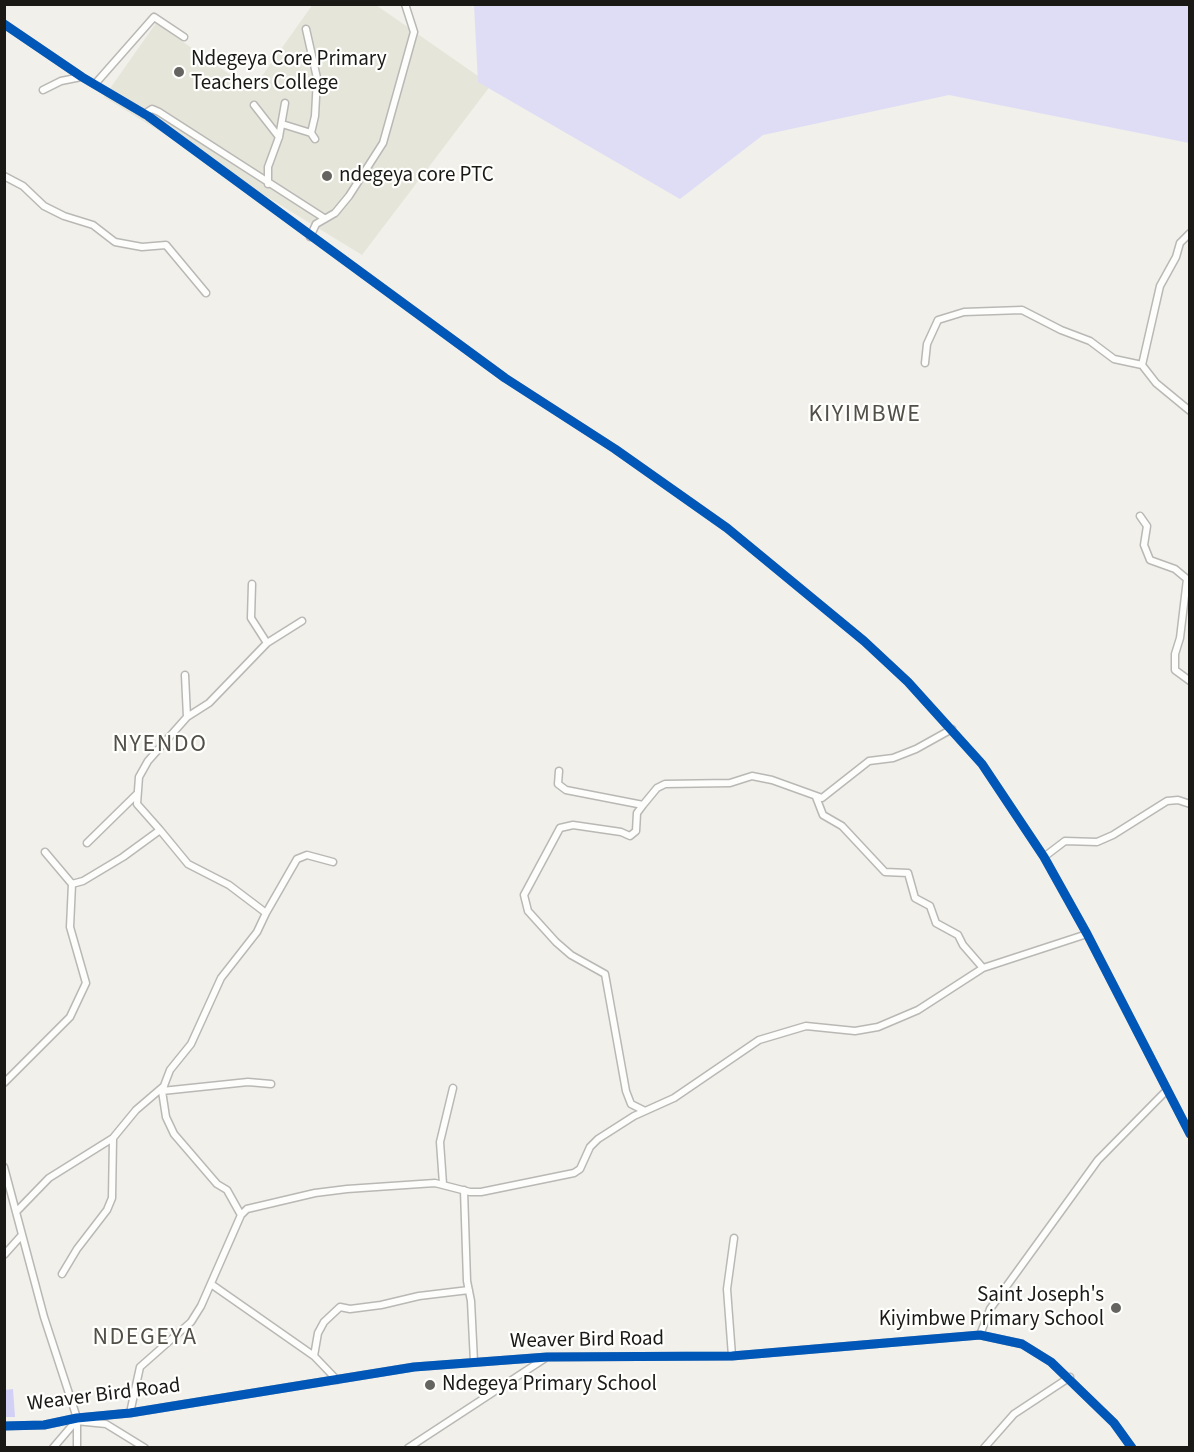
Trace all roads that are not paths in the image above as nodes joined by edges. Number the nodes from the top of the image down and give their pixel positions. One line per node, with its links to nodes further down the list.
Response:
1 (405, 4): 15 (street)
2 (6, 28): 5 (street)
3 (306, 29): 11 (street)
4 (184, 37): 6 (street)
5 (82, 77): 6 (street); 7 (street)
6 (94, 84): 10 (street)
7 (43, 90)
8 (285, 102): 11 (street)
9 (254, 105): 12 (street)
10 (144, 114): 14 (street); 17 (street)
11 (282, 124): 12 (street)
12 (279, 136): 14 (street)
13 (4, 176): 18 (street)
14 (268, 184): 15 (street)
15 (324, 218): 17 (street)
16 (1190, 233): 20 (street)
17 (310, 237): 29 (street)
18 (206, 293)
19 (925, 363): 20 (street)
20 (1142, 365): 21 (street)
21 (1190, 411)
22 (1140, 516): 27 (street)
23 (252, 584): 25 (street)
24 (302, 621): 25 (street)
25 (267, 643): 28 (street)
26 (185, 675): 28 (street)
27 (1190, 681)
28 (187, 717): 31 (street)
29 (952, 729): 32 (street); 38 (street)
30 (559, 771): 34 (street)
31 (137, 794): 35 (street); 36 (street)
32 (816, 797): 34 (street); 43 (street)
33 (1190, 804): 38 (street)
34 (643, 805): 49 (street)
35 (160, 831): 40 (street); 41 (street)
36 (87, 843)
37 (45, 852): 40 (street)
38 (1044, 857): 42 (street)
39 (333, 862): 41 (street)
40 (72, 884): 44 (street)
41 (266, 912): 46 (street)
42 (1087, 934): 43 (street); 48 (street)
43 (983, 968): 49 (street)
44 (4, 1083)
45 (271, 1084): 46 (street)
46 (163, 1088): 51 (street); 56 (street)
47 (453, 1088): 53 (street)
48 (1166, 1091): 50 (street); 63 (street)
49 (645, 1111): 54 (street)
50 (1190, 1134)
51 (113, 1138): 55 (street); 60 (street)
52 (4, 1167): 55 (street)
53 (443, 1184): 54 (street); 56 (street)
54 (464, 1190): 62 (street)
55 (16, 1212): 57 (street)
56 (241, 1215): 61 (street)
57 (21, 1236): 59 (street); 71 (street)
58 (734, 1238): 65 (street)
59 (4, 1255)
60 (62, 1274)
61 (211, 1284): 64 (street); 70 (street)
62 (469, 1290): 64 (street); 67 (street)
63 (980, 1335): 65 (street, Weaver Bird Road); 68 (street, Weaver Bird Road)
64 (314, 1356): 69 (street)
65 (732, 1356): 66 (street, Weaver Bird Road)
66 (548, 1357): 67 (street, Weaver Bird Road); 76 (street)
67 (474, 1362): 69 (street, Weaver Bird Road)
68 (1070, 1377): 77 (street); 78 (street, Weaver Bird Road)
69 (337, 1380): 70 (street, Weaver Bird Road)
70 (130, 1413): 71 (street, Weaver Bird Road)
71 (77, 1419): 72 (street, Weaver Bird Road); 73 (street); 74 (street); 75 (street)
72 (4, 1426)
73 (53, 1448)
74 (77, 1448)
75 (145, 1448)
76 (408, 1448)
77 (984, 1448)
78 (1132, 1448)

